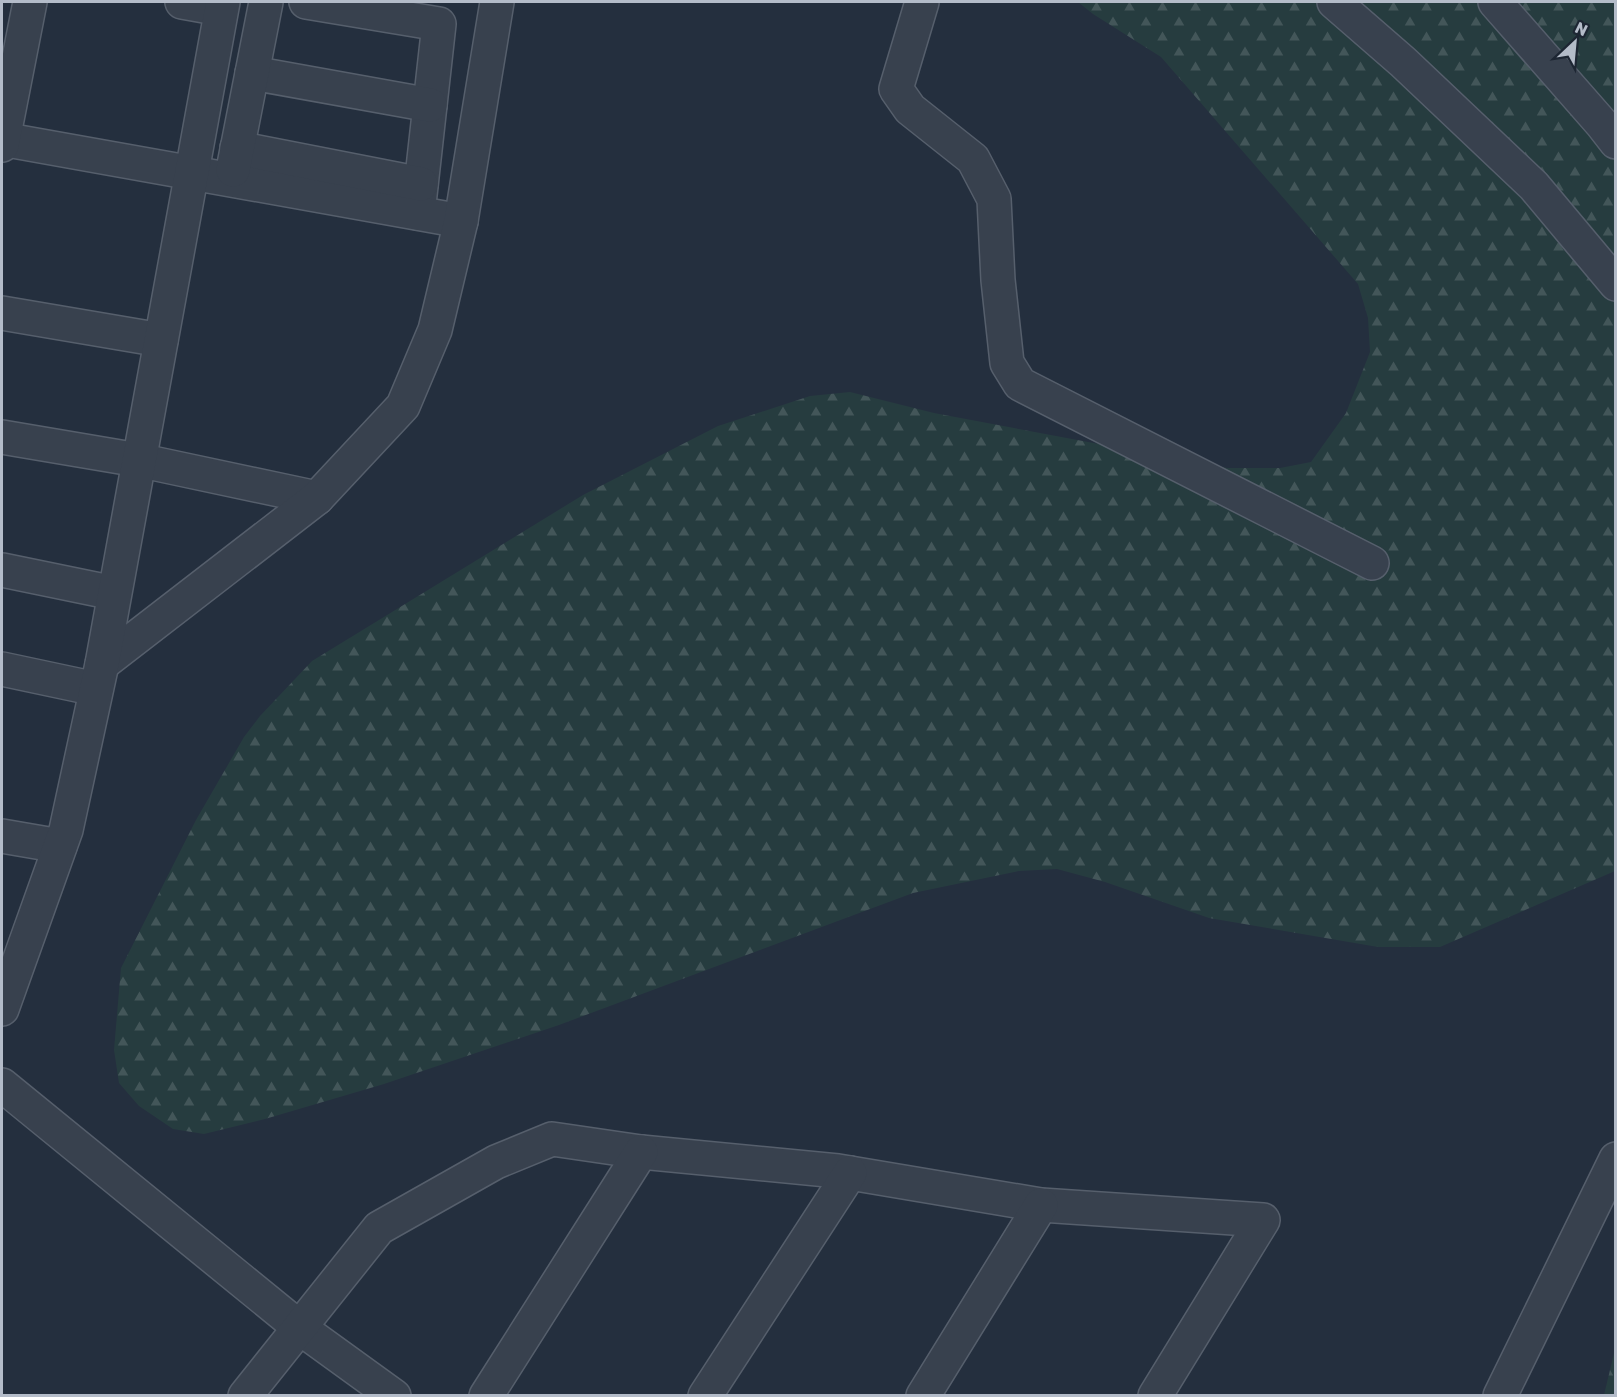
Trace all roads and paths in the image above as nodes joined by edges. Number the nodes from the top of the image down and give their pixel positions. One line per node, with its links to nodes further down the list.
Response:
1 (30, 2): 12 (street)
2 (182, 2): 9 (street)
3 (266, 2): 10 (street)
4 (306, 2): 11 (street)
5 (497, 2): 18 (street)
6 (922, 2): 25 (street)
7 (1334, 2): 19 (street)
8 (1495, 2): 13 (street)
9 (222, 5): 15 (street)
10 (252, 73): 11 (street); 14 (street)
11 (430, 105): 17 (street)
12 (2, 141): 15 (street)
13 (1616, 142)
14 (237, 147): 16 (street); 17 (street)
15 (192, 173): 16 (street); 21 (street)
16 (231, 180): 17 (street)
17 (419, 198): 18 (street)
18 (461, 221): 24 (street)
19 (1616, 284)
20 (2, 313): 21 (street)
21 (161, 340): 23 (street)
22 (2, 437): 23 (street)
23 (138, 460): 24 (street); 27 (street)
24 (318, 498): 29 (street)
25 (1372, 563)
26 (2, 570): 27 (street)
27 (114, 593): 29 (street)
28 (2, 669): 29 (street)
29 (99, 677): 31 (street)
30 (2, 836): 31 (street)
31 (60, 846): 32 (street)
32 (2, 1008)
33 (2, 1085): 38 (street)
34 (641, 1152): 36 (street); 38 (street); 41 (street)
35 (1616, 1159): 45 (street)
36 (850, 1173): 37 (street); 42 (street)
37 (1041, 1205): 43 (street); 44 (street)
38 (300, 1328): 39 (street); 40 (street)
39 (245, 1395)
40 (394, 1395)
41 (486, 1395)
42 (705, 1395)
43 (923, 1395)
44 (1155, 1395)
45 (1500, 1395)

